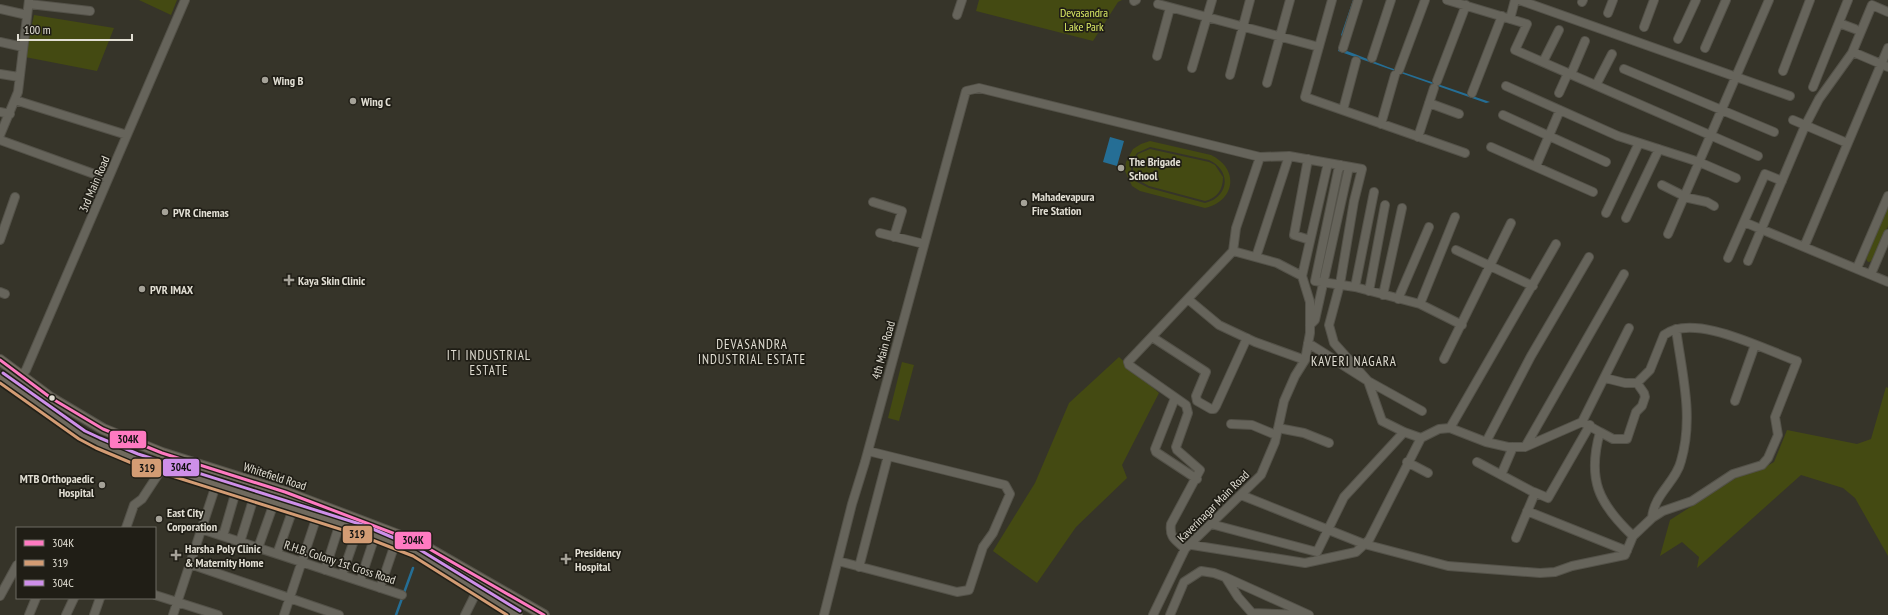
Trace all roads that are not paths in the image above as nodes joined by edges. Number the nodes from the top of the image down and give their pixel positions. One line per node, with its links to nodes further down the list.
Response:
1 (185, 0): 83 (street, 3rd Main Road)
2 (962, 0): 30 (street)
3 (1212, 0): 31 (street)
4 (1250, 0): 34 (street)
5 (1290, 0): 38 (street)
6 (1332, 0): 43 (street)
7 (1358, 0): 44 (street)
8 (1391, 0): 50 (street)
9 (1425, 0): 79 (street)
10 (1447, 0): 23 (street)
11 (1515, 0): 32 (street)
12 (1519, 0): 21 (street)
13 (1613, 0): 28 (street)
14 (1654, 0): 35 (street)
15 (1696, 0): 39 (street)
16 (1726, 0): 45 (street)
17 (1769, 0): 61 (street)
18 (1810, 0): 56 (street)
19 (1848, 0): 33 (street)
20 (29, 2): 26 (street); 29 (street)
21 (1534, 2): 61 (street)
22 (1158, 4): 24 (street)
23 (1466, 5): 32 (street); 70 (street)
24 (1170, 8): 31 (street); 49 (street)
25 (0, 9): 29 (street)
26 (90, 11)
27 (1888, 12): 47 (street)
28 (1608, 13)
29 (27, 15): 42 (street)
30 (957, 15)
31 (1207, 17): 34 (street); 54 (street)
32 (1506, 17): 52 (street); 66 (street)
33 (1839, 23): 36 (street); 65 (street)
34 (1243, 27): 38 (street); 59 (street)
35 (1644, 27)
36 (1855, 29)
37 (1559, 30): 52 (street)
38 (1280, 37): 43 (street); 62 (street)
39 (1678, 39)
40 (0, 42): 42 (street)
41 (1585, 42): 57 (street)
42 (23, 47): 60 (street)
43 (1319, 47): 71 (street)
44 (1343, 48)
45 (1705, 48)
46 (1888, 48): 53 (street)
47 (1853, 52): 53 (street); 80 (street)
48 (1612, 54): 63 (street)
49 (1157, 56)
50 (1372, 58)
51 (1356, 61): 71 (street)
52 (1543, 62): 57 (street)
53 (1885, 65): 89 (street)
54 (1192, 68)
55 (1624, 69): 73 (street)
56 (1783, 71)
57 (1569, 73): 63 (street); 67 (street)
58 (0, 74): 60 (street)
59 (1230, 75)
60 (19, 77): 69 (street)
61 (1736, 77): 68 (street); 73 (street)
62 (1266, 83)
63 (1596, 85): 85 (street)
64 (1506, 86): 72 (street)
65 (1813, 87)
66 (1472, 93)
67 (1559, 93)
68 (1790, 96)
69 (15, 100): 75 (street); 83 (street)
70 (1429, 104): 76 (street); 86 (street)
71 (1343, 110): 79 (street)
72 (1560, 110): 84 (street); 88 (street)
73 (1722, 110): 81 (street); 85 (street)
74 (0, 112): 75 (street)
75 (10, 114): 82 (street)
76 (1460, 114)
77 (1503, 115): 84 (street)
78 (1793, 120): 80 (street)
79 (1381, 124): 86 (street)
80 (1805, 126): 89 (street); 105 (street)
81 (1774, 132)
82 (0, 135)
83 (128, 135): 104 (street, 3rd Main Road)
84 (1549, 136): 97 (street); 101 (street)
85 (1710, 136): 94 (street); 98 (street)
86 (1418, 137): 92 (street)
87 (0, 140): 104 (street)
88 (1639, 143): 91 (street); 119 (street)
89 (1847, 144): 134 (street)
90 (1491, 147): 101 (street)
91 (1659, 149): 98 (street); 121 (street)
92 (1465, 153)
93 (1289, 156): 95 (street); 96 (street); 137 (street)
94 (1758, 156)
95 (1260, 157): 132 (street, 4th Main Road); 136 (street)
96 (1308, 159): 99 (street); 131 (street)
97 (1606, 162)
98 (1699, 162): 103 (street); 112 (street)
99 (1328, 163): 100 (street); 131 (street)
100 (1340, 165): 102 (street); 109 (street)
101 (1536, 166): 108 (street)
102 (1349, 167): 113 (street); 114 (street)
103 (1736, 178)
104 (108, 179): 168 (street, 3rd Main Road)
105 (1782, 181): 122 (street); 125 (street)
106 (1662, 186): 112 (street)
107 (1374, 192): 150 (street)
108 (1593, 192)
109 (1333, 195): 113 (street); 147 (street)
110 (1888, 196): 142 (street)
111 (15, 197): 130 (street)
112 (1684, 197): 117 (street); 127 (street)
113 (1342, 198): 114 (street); 147 (street)
114 (1354, 201): 148 (street)
115 (873, 202): 129 (street)
116 (1385, 205): 151 (street)
117 (1714, 206)
118 (1402, 208): 152 (street)
119 (1606, 213)
120 (1455, 217): 155 (street)
121 (1626, 218)
122 (1744, 222): 125 (street); 139 (street)
123 (1511, 223): 141 (street)
124 (1429, 227): 153 (street)
125 (1762, 229): 134 (street); 140 (street)
126 (880, 233): 129 (street)
127 (1668, 234)
128 (1888, 234): 144 (street)
129 (894, 237): 132 (street)
130 (0, 240)
131 (1310, 240): 145 (street)
132 (924, 244): 187 (street, 4th Main Road)
133 (1556, 244): 149 (street)
134 (1804, 247): 142 (street)
135 (1456, 250): 141 (street)
136 (1233, 251): 137 (street); 154 (street)
137 (1256, 256): 145 (street)
138 (1589, 257): 183 (street)
139 (1728, 258)
140 (1748, 261)
141 (1490, 266): 149 (street); 158 (street)
142 (1857, 268): 144 (street)
143 (1624, 274): 186 (street)
144 (1871, 274): 146 (street)
145 (1302, 276): 156 (street, Kaverinagar Main Road)
146 (1888, 282)
147 (1324, 283): 148 (street); 156 (street)
148 (1340, 284): 150 (street); 157 (street)
149 (1533, 286): 178 (street)
150 (1355, 287): 151 (street)
151 (1369, 291): 152 (street)
152 (1383, 295): 153 (street)
153 (1398, 299): 155 (street)
154 (1188, 300): 161 (street); 162 (street)
155 (1420, 304): 158 (street)
156 (1312, 323): 157 (street); 163 (street, Kaverinagar Main Road)
157 (1329, 325): 171 (street)
158 (1462, 325): 165 (street)
159 (1629, 328): 170 (street)
160 (1676, 329): 164 (street); 172 (street); 204 (street)
161 (1152, 337): 162 (street); 173 (street)
162 (1247, 338): 167 (street)
163 (1308, 343): 167 (street, Kaverinagar Main Road); 171 (street)
164 (1755, 345): 174 (street); 204 (street)
165 (1444, 359)
166 (0, 360): 168 (main road, Whitefield Road)
167 (1305, 360): 179 (street, Kaverinagar Main Road)
168 (22, 375): 229 (main road, Whitefield Road)
169 (0, 377): 191 (main road)
170 (1605, 378): 172 (street); 176 (street)
171 (1368, 381): 175 (street); 180 (street)
172 (1637, 383): 181 (street)
173 (1175, 398): 194 (street); 194 (street)
174 (1735, 401)
175 (1422, 411)
176 (1586, 423): 181 (street); 186 (street); 197 (street)
177 (1231, 424): 179 (street)
178 (1450, 428): 182 (street); 183 (street)
179 (1277, 431): 184 (street); 198 (street, Kaverinagar Main Road)
180 (1404, 432): 182 (street); 210 (street)
181 (1600, 432): 213 (street)
182 (1421, 438): 189 (street)
183 (1486, 442): 185 (street)
184 (1329, 443)
185 (1513, 447): 186 (street); 193 (street)
186 (1525, 447)
187 (868, 450): 188 (street); 222 (street, 4th Main Road)
188 (888, 456): 226 (street); 226 (street)
189 (1407, 462): 192 (street); 217 (street)
190 (1477, 462): 193 (street)
191 (163, 467): 195 (main road); 207 (street)
192 (1428, 474)
193 (1501, 475): 197 (street)
194 (1196, 479): 218 (street)
195 (216, 485): 196 (main road); 208 (street)
196 (236, 492): 199 (main road); 211 (street)
197 (1534, 492): 202 (street)
198 (1241, 494): 206 (street, Kaverinagar Main Road); 210 (street)
199 (254, 497): 200 (main road); 215 (street)
200 (274, 503): 201 (main road); 219 (street)
201 (293, 508): 203 (main road); 221 (street)
202 (1527, 511): 214 (street); 220 (street)
203 (317, 516): 205 (main road); 223 (street)
204 (1652, 518): 213 (street)
205 (340, 523): 209 (main road); 227 (street)
206 (1211, 524): 210 (street); 218 (street, Kaverinagar Main Road)
207 (126, 527)
208 (201, 529): 211 (street, R.H.B. Colony 1st Cross Road); 224 (street)
209 (358, 529): 212 (main road); 228 (street)
210 (1328, 529): 217 (street)
211 (223, 536): 215 (street, R.H.B. Colony 1st Cross Road)
212 (375, 536): 216 (main road); 231 (street)
213 (1633, 536): 220 (street)
214 (1516, 538)
215 (240, 542): 219 (street, R.H.B. Colony 1st Cross Road)
216 (395, 544): 232 (street); 233 (main road)
217 (1364, 544): 218 (street); 220 (street)
218 (1188, 547): 253 (street, Kaverinagar Main Road)
219 (258, 548): 221 (street, R.H.B. Colony 1st Cross Road)
220 (1627, 551)
221 (278, 554): 223 (street, R.H.B. Colony 1st Cross Road)
222 (838, 561): 226 (street); 252 (street, 4th Main Road)
223 (302, 562): 227 (street, R.H.B. Colony 1st Cross Road); 237 (street)
224 (190, 564): 237 (street); 241 (street)
225 (16, 567): 236 (street)
226 (859, 567)
227 (325, 570): 228 (street, R.H.B. Colony 1st Cross Road)
228 (342, 575): 231 (street, R.H.B. Colony 1st Cross Road)
229 (475, 575): 233 (main road); 251 (main road, Whitefield Road)
230 (1225, 577): 254 (street); 255 (street); 255 (street)
231 (360, 581): 232 (street, R.H.B. Colony 1st Cross Road)
232 (380, 588): 235 (street, R.H.B. Colony 1st Cross Road)
233 (472, 588): 249 (street); 250 (main road)
234 (156, 595): 241 (street)
235 (402, 595)
236 (0, 596)
237 (290, 598): 247 (street); 248 (street)
238 (36, 599): 242 (street)
239 (74, 599): 243 (street)
240 (100, 599): 244 (street)
241 (177, 602): 245 (street); 246 (street)
242 (29, 615)
243 (66, 615)
244 (94, 615)
245 (173, 615)
246 (218, 615)
247 (284, 615)
248 (339, 615)
249 (465, 615)
250 (517, 615)
251 (544, 615)
252 (824, 615)
253 (1153, 615)
254 (1170, 615)
255 (1308, 615)

